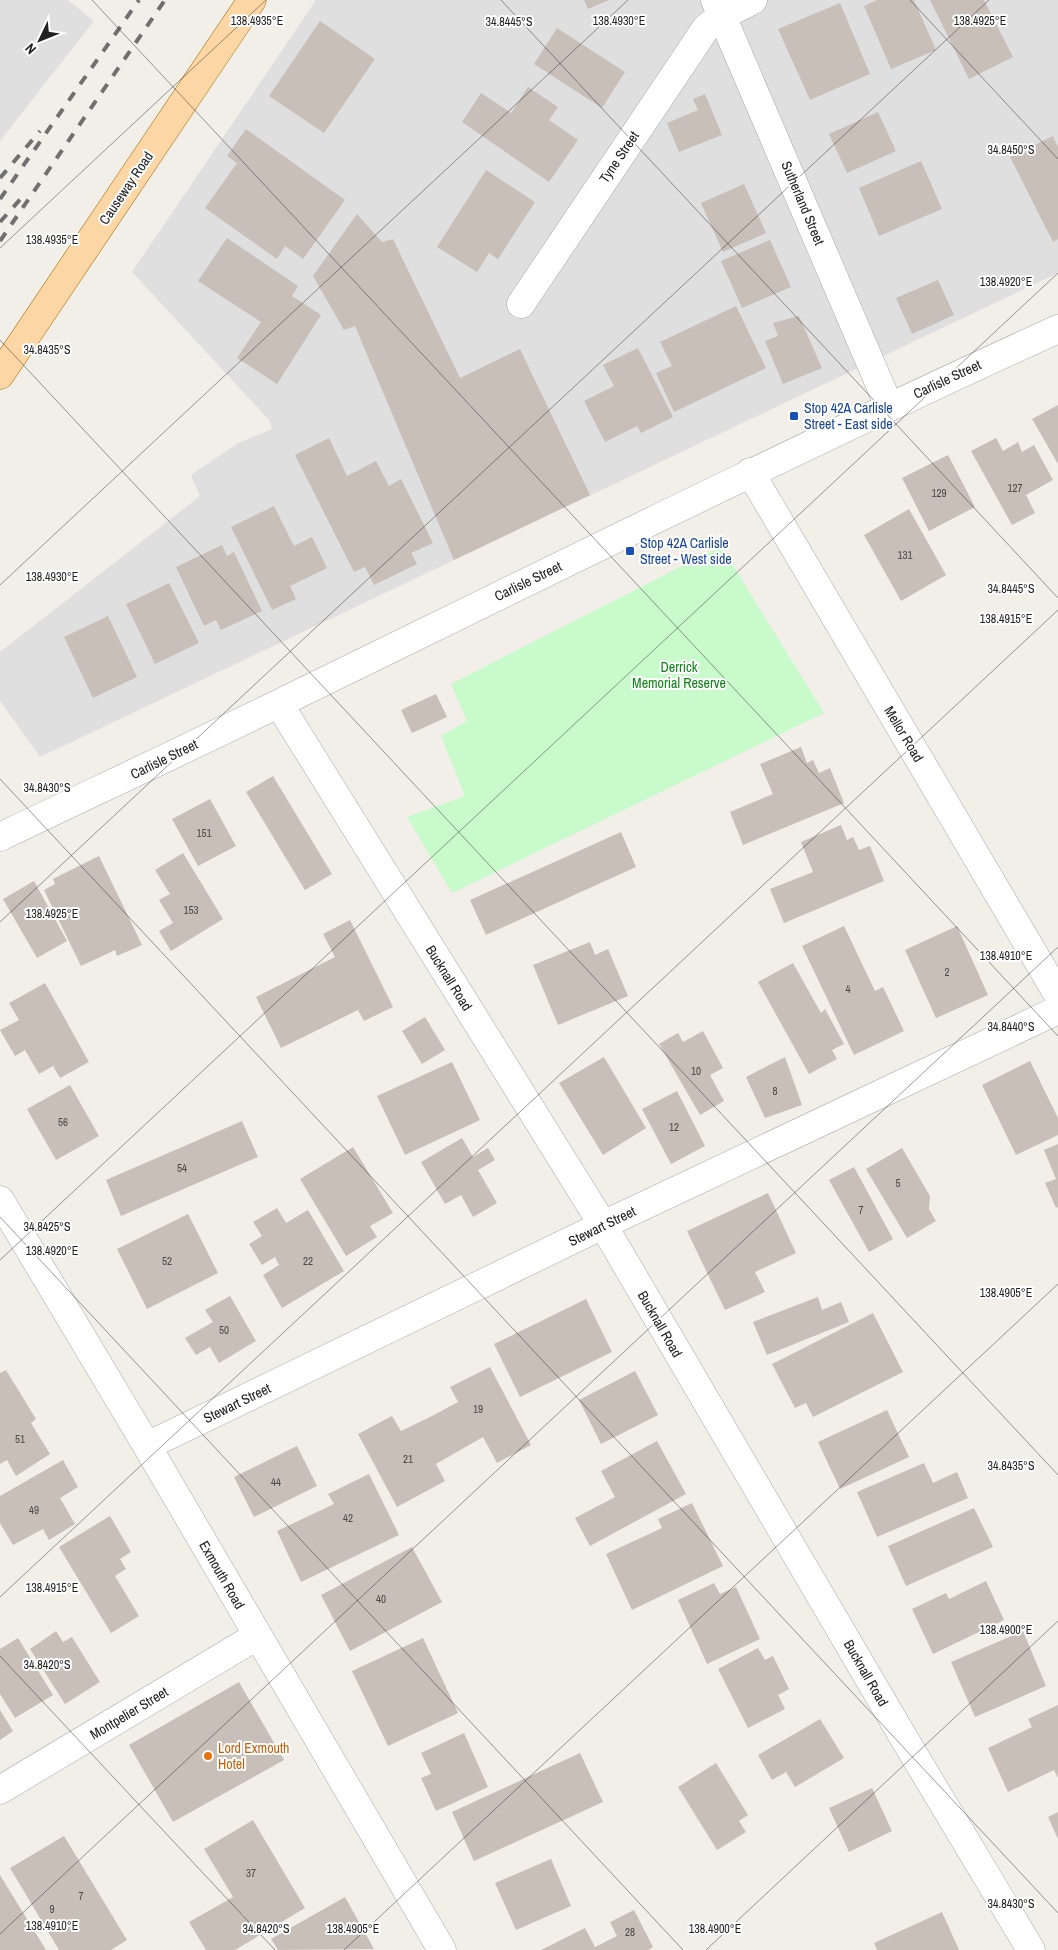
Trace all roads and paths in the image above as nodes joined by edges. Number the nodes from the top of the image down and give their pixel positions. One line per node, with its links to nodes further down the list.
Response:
1 (252, 0): 6 (main road, Causeway Road)
2 (753, 0): 3 (street, Tyne Street)
3 (719, 8): 4 (street, Tyne Street); 7 (street, Sutherland Street)
4 (521, 304)
5 (1058, 329): 7 (street, Carlisle Street)
6 (0, 375)
7 (889, 406): 8 (street, Carlisle Street)
8 (750, 472): 9 (street, Carlisle Street); 11 (street, Mellor Road)
9 (279, 704): 10 (street, Carlisle Street); 14 (street, Bucknall Road)
10 (0, 837)
11 (1058, 995)
12 (1058, 1010): 14 (street, Stewart Street)
13 (0, 1200): 15 (street, Exmouth Road)
14 (603, 1225): 15 (street, Stewart Street); 19 (street, Bucknall Road)
15 (147, 1446): 16 (street, Exmouth Road)
16 (257, 1636): 17 (street, Montpelier Street); 18 (street, Exmouth Road)
17 (0, 1790)
18 (442, 1950)
19 (1031, 1950)

